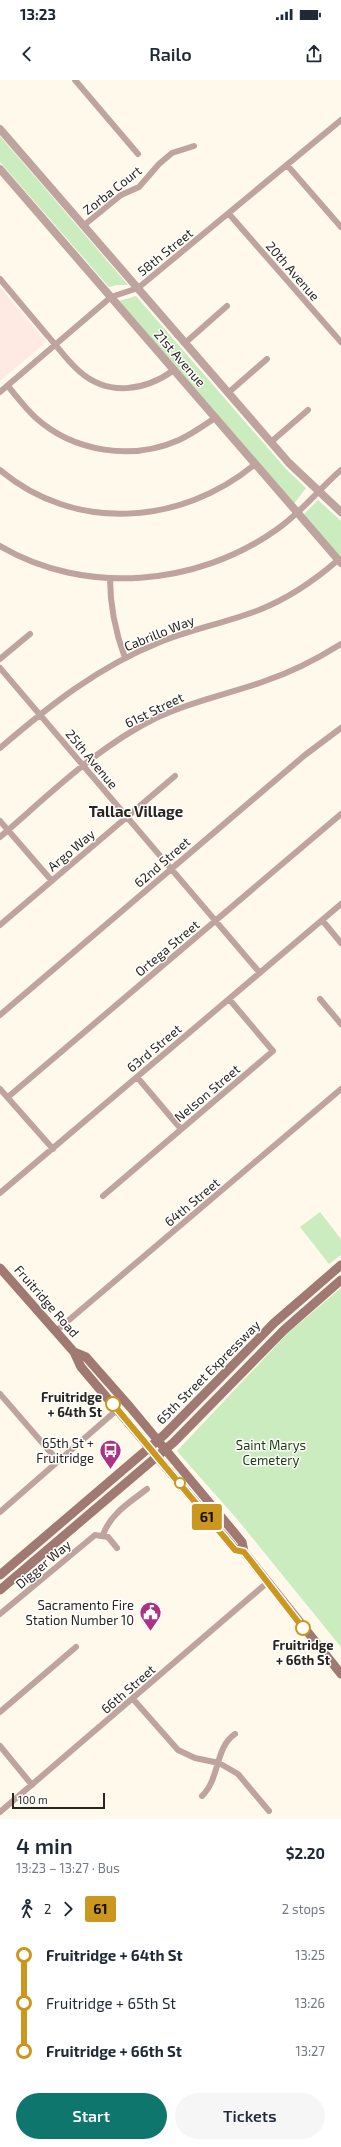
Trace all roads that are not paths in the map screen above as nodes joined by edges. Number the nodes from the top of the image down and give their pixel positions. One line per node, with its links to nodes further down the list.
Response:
1 (75, 80): 5 (street)
2 (341, 120): 6 (street, 58th Street)
3 (0, 129): 9 (street, 21st Avenue)
4 (194, 146): 9 (street, Zorba Court)
5 (138, 154)
6 (287, 165): 8 (street, 58th Street); 10 (street)
7 (0, 169): 13 (street, 21st Avenue)
8 (229, 214): 12 (street, 58th Street); 15 (street, 20th Avenue)
9 (83, 226): 12 (street, 21st Avenue)
10 (341, 227)
11 (0, 279): 17 (street)
12 (138, 288): 13 (street, 58th Street); 16 (street, 21st Avenue)
13 (111, 297): 17 (street, 58th Street); 19 (street, 21st Avenue)
14 (227, 306): 16 (street, 21st Avenue)
15 (341, 342)
16 (185, 343): 22 (street, 21st Avenue)
17 (56, 345): 19 (street); 20 (street, 58th Street)
18 (267, 360): 22 (street)
19 (174, 370): 24 (street, 21st Avenue)
20 (8, 386): 21 (street, 58th Street); 24 (street)
21 (0, 392)
22 (228, 393): 25 (street, 21st Avenue)
23 (308, 410): 25 (street)
24 (215, 418): 26 (street, 21st Avenue)
25 (271, 442): 29 (street, 21st Avenue)
26 (254, 465): 27 (street); 31 (street, 21st Avenue)
27 (0, 470)
28 (341, 470): 29 (street)
29 (318, 490): 30 (street, 21st Avenue); 31 (street)
30 (341, 512)
31 (297, 514): 34 (street, 21st Avenue); 35 (street)
32 (2, 547): 33 (street); 35 (street)
33 (0, 554)
34 (340, 562): 38 (street, Cabrillo Way)
35 (110, 578): 38 (street)
36 (30, 634): 39 (street)
37 (341, 644): 44 (street, 61st Street)
38 (125, 658): 41 (street, Cabrillo Way)
39 (0, 659)
40 (0, 668): 41 (street, 25th Avenue)
41 (39, 714): 43 (street, Cabrillo Way); 44 (street, 25th Avenue)
42 (341, 728): 51 (street, 62nd Street)
43 (0, 748)
44 (83, 766): 47 (street, 25th Avenue); 49 (street, 61st Street)
45 (175, 776): 47 (street, Argo Way)
46 (341, 814): 55 (street, Ortega Street)
47 (127, 817): 51 (street, 25th Avenue); 52 (street, Argo Way)
48 (0, 821): 49 (street)
49 (8, 830): 50 (street, 61st Street); 52 (street)
50 (0, 837)
51 (171, 869): 55 (street, 25th Avenue); 61 (street, 62nd Street)
52 (52, 881): 56 (street, Argo Way)
53 (341, 904): 54 (street, 63rd Street)
54 (322, 920): 57 (street); 58 (street, 63rd Street)
55 (216, 921): 58 (street, 25th Avenue); 66 (street, Ortega Street)
56 (0, 926)
57 (341, 943)
58 (260, 973): 59 (street, 63rd Street)
59 (230, 999): 63 (street, 63rd Street); 67 (street, Nelson Street)
60 (320, 999): 62 (street)
61 (0, 1015)
62 (341, 1024)
63 (137, 1077): 67 (street); 68 (street, 63rd Street)
64 (0, 1088): 66 (street)
65 (341, 1089): 74 (street, 64th Street)
66 (8, 1098): 68 (street)
67 (181, 1129): 70 (street, Nelson Street)
68 (52, 1149): 69 (street, 63rd Street)
69 (0, 1193)
70 (103, 1196)
71 (341, 1265): 78 (main road, 65th Street Expressway)
72 (0, 1268): 74 (main road, Fruitridge Road)
73 (341, 1280): 80 (main road, 65th Street Expressway)
74 (56, 1331): 75 (main road, Fruitridge Road)
75 (74, 1352): 77 (main road, Fruitridge Road); 78 (main road, Fruitridge Road)
76 (0, 1394): 82 (street)
77 (118, 1409): 79 (main road, Fruitridge Road); 82 (street)
78 (158, 1440): 79 (main road, 65th Street Expressway); 80 (main road, Fruitridge Road)
79 (150, 1447): 81 (main road, Fruitridge Road); 88 (main road, 65th Street Expressway)
80 (166, 1449): 81 (main road, 65th Street Expressway); 87 (main road, Fruitridge Road)
81 (158, 1456): 87 (main road, Fruitridge Road); 90 (main road, 65th Street Expressway)
82 (58, 1461): 84 (street)
83 (147, 1488): 85 (street)
84 (0, 1512)
85 (102, 1534): 86 (street); 91 (street, Digger Way)
86 (117, 1548)
87 (244, 1552): 89 (main road, Fruitridge Road)
88 (0, 1575)
89 (268, 1582): 93 (main road, Fruitridge Road); 94 (street, 66th Street)
90 (0, 1590)
91 (0, 1614)
92 (76, 1647): 95 (street)
93 (341, 1674)
94 (133, 1699): 98 (street); 99 (street, 66th Street)
95 (0, 1712)
96 (235, 1734): 98 (street)
97 (0, 1746): 99 (street)
98 (219, 1763): 100 (street); 101 (street)
99 (32, 1785): 102 (street, 66th Street)
100 (202, 1796)
101 (269, 1811)
102 (0, 1812)

